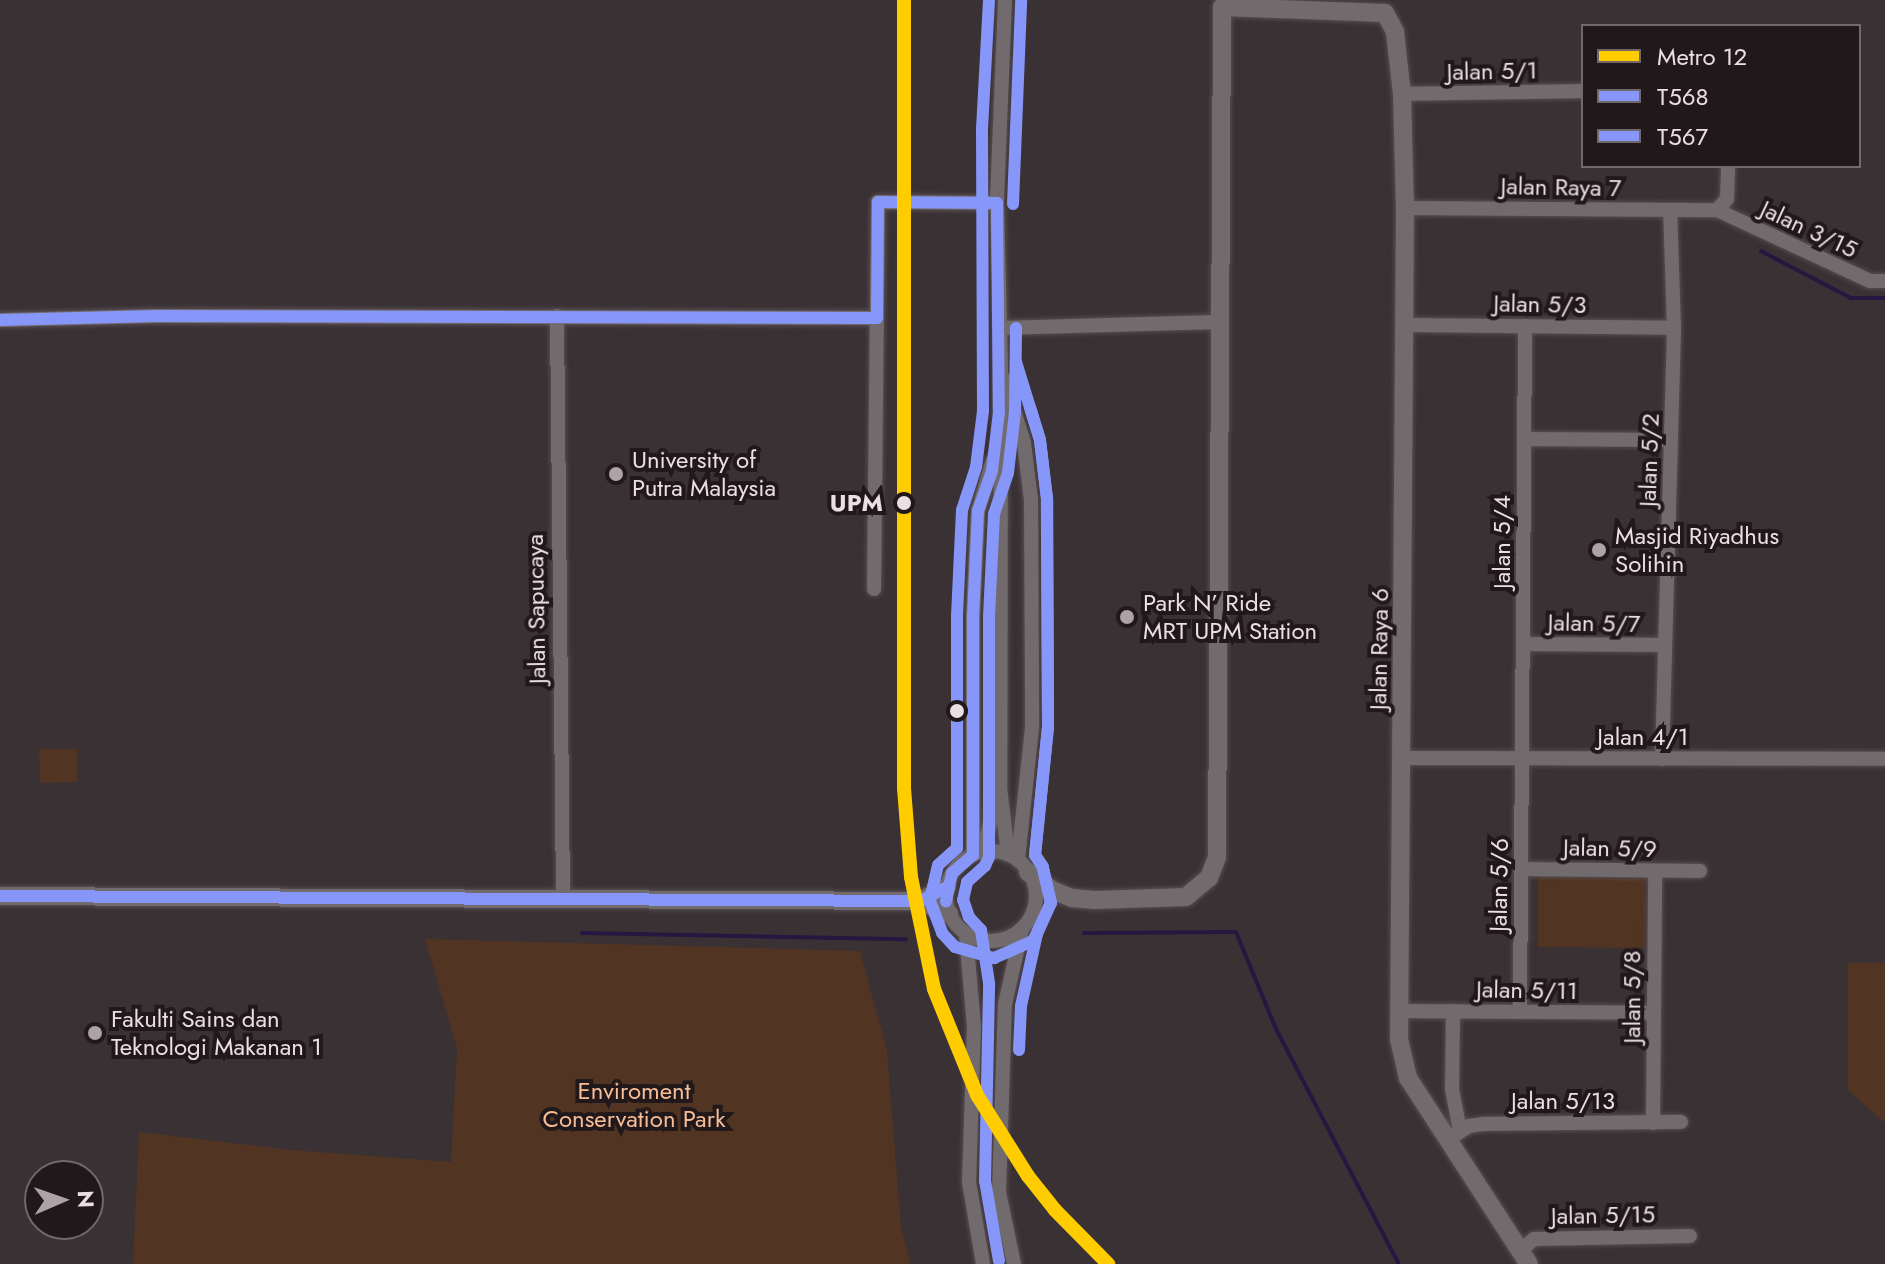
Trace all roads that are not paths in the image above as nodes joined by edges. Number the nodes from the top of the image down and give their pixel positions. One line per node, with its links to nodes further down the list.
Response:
1 (1002, 0): 6 (street)
2 (1222, 4): 4 (street, Jalan Raya 6); 14 (street)
3 (1581, 91): 4 (street, Jalan 5/1)
4 (1402, 94): 7 (street, Jalan Raya 6)
5 (1728, 168): 9 (street)
6 (997, 203): 12 (street); 17 (street)
7 (1405, 208): 8 (street, Jalan Raya 7); 15 (street, Jalan Raya 6)
8 (1670, 210): 9 (street, Jalan Raya 7); 18 (street, Jalan 5/2)
9 (1717, 210): 10 (street, Jalan 3/15)
10 (1885, 281)
11 (557, 316): 12 (street); 13 (street); 38 (street, Jalan Sapucaya)
12 (877, 318): 23 (street)
13 (0, 320)
14 (1218, 322): 17 (street); 32 (street)
15 (1405, 325): 16 (street, Jalan 5/3); 26 (street, Jalan Raya 6)
16 (1525, 326): 18 (street, Jalan 5/3); 21 (street, Jalan 5/4)
17 (1000, 328): 19 (street)
18 (1674, 328): 22 (street, Jalan 5/2)
19 (1001, 367): 20 (street); 32 (street)
20 (999, 412): 30 (street); 31 (street)
21 (1524, 439): 22 (street); 24 (street, Jalan 5/4)
22 (1671, 440): 25 (street, Jalan 5/2)
23 (874, 589)
24 (1523, 644): 25 (street, Jalan 5/7); 27 (street, Jalan 5/4)
25 (1665, 645): 28 (street, Jalan 5/2)
26 (1402, 758): 27 (street, Jalan 4/1); 43 (street, Jalan Raya 6)
27 (1522, 758): 28 (street, Jalan 4/1); 33 (street, Jalan 5/6)
28 (1662, 759): 29 (street, Jalan 4/1)
29 (1885, 759)
30 (1000, 787): 31 (street); 32 (street)
31 (978, 853): 32 (street); 36 (street)
32 (1018, 862): 41 (street)
33 (1521, 869): 34 (street, Jalan 5/9); 45 (street, Jalan 5/6)
34 (1655, 871): 35 (street, Jalan 5/9); 46 (street, Jalan 5/8)
35 (1700, 871)
36 (947, 887): 39 (street); 40 (street)
37 (0, 896): 38 (street)
38 (563, 901): 39 (street)
39 (920, 901): 40 (street)
40 (949, 914): 42 (street)
41 (1022, 929): 42 (street); 53 (street)
42 (966, 935): 52 (street)
43 (1399, 1011): 44 (street, Jalan 5/11); 49 (street, Jalan Raya 6)
44 (1453, 1011): 45 (street, Jalan 5/11); 49 (street)
45 (1520, 1012): 46 (street, Jalan 5/11)
46 (1654, 1013): 48 (street, Jalan 5/8)
47 (1681, 1122): 48 (street, Jalan 5/13)
48 (1653, 1123): 49 (street, Jalan 5/13)
49 (1455, 1135): 51 (street, Jalan Raya 6)
50 (1690, 1236): 51 (street, Jalan 5/15)
51 (1524, 1257)
52 (983, 1264)
53 (1014, 1264)

